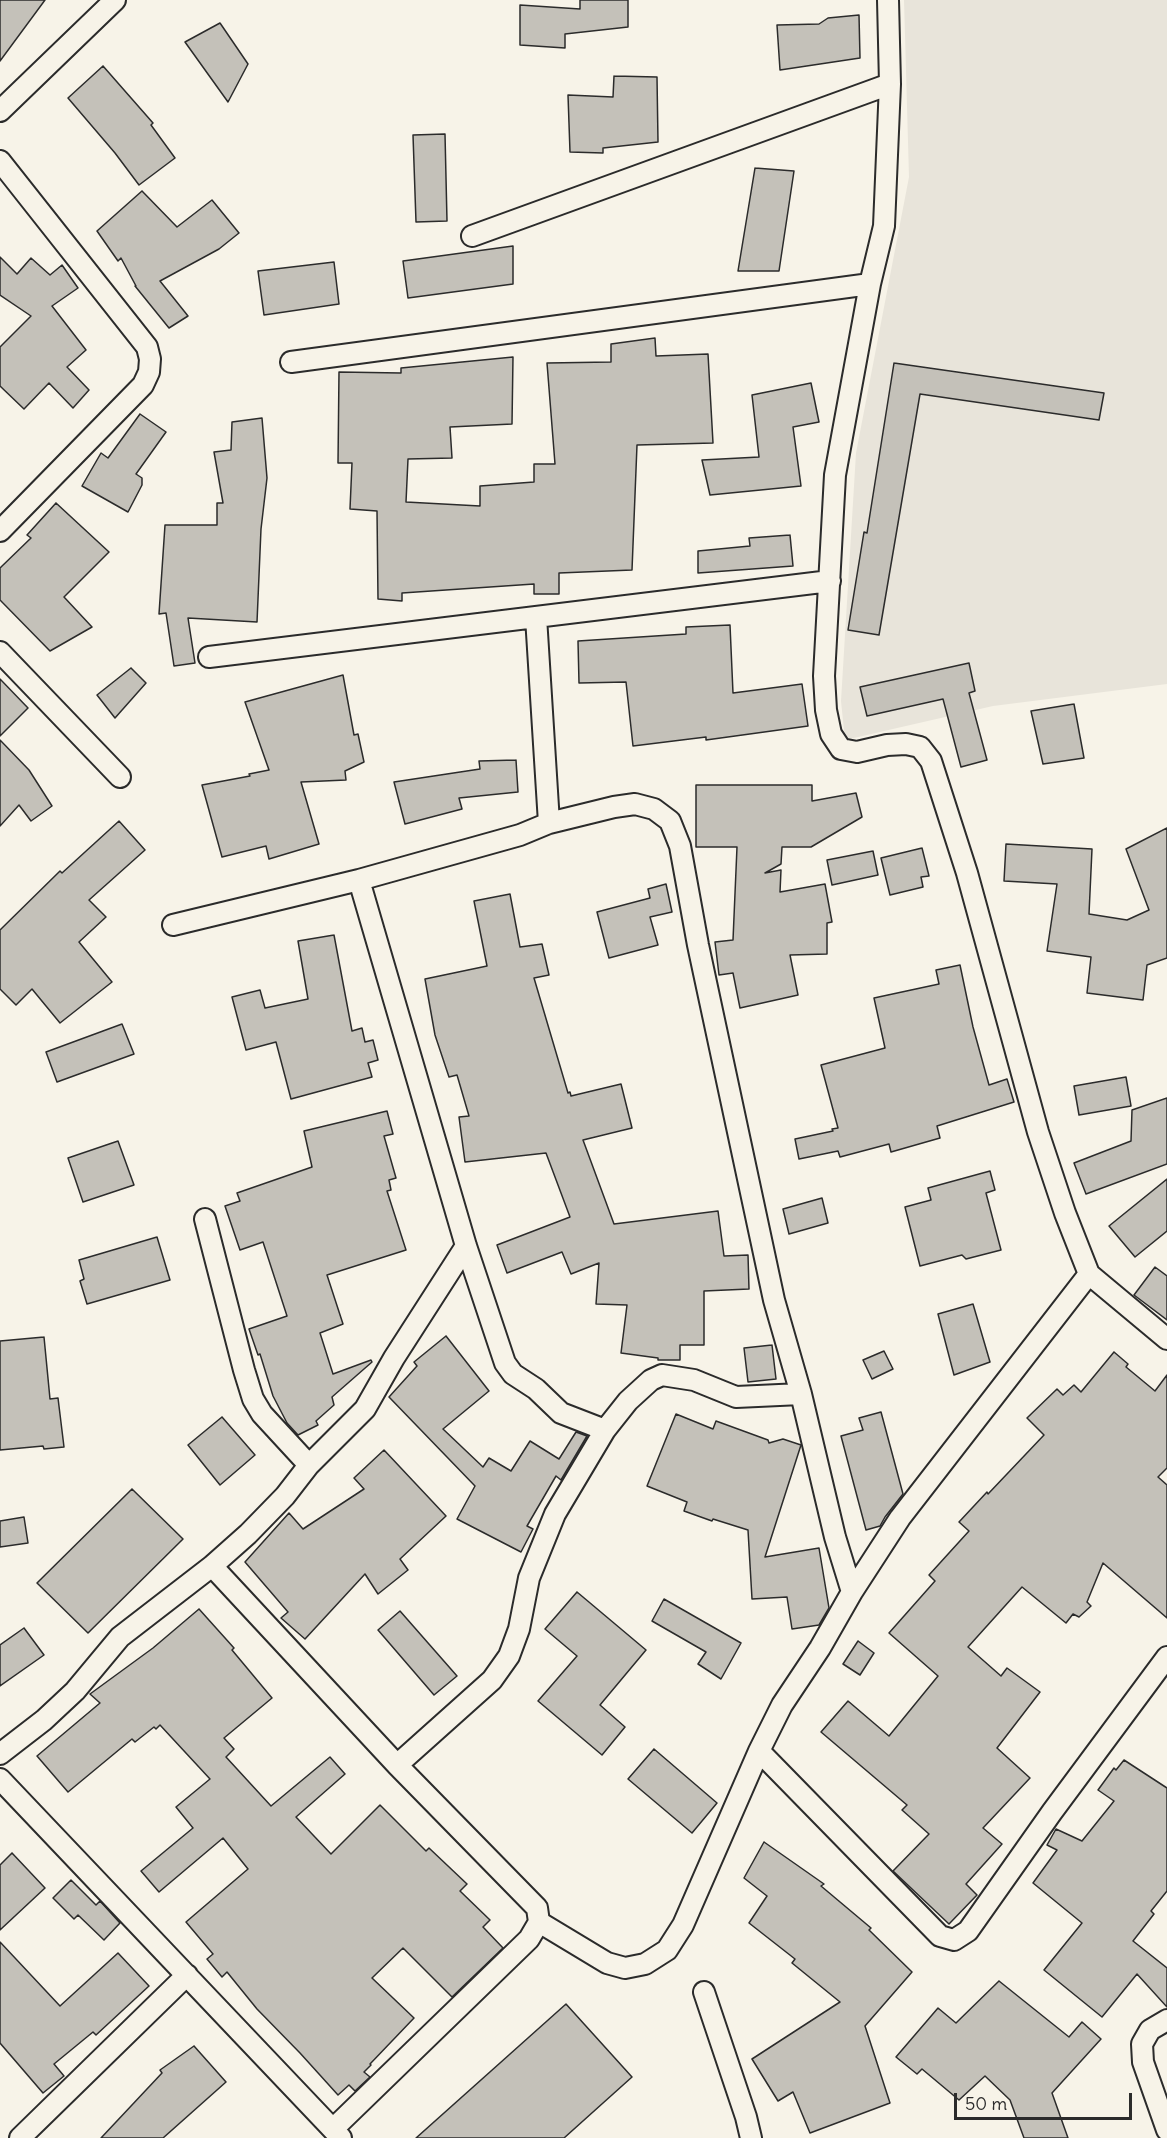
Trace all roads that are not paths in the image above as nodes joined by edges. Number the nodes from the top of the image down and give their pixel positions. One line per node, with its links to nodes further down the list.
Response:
1 (115, 0): 4 (street)
2 (888, 0): 3 (street)
3 (890, 84): 6 (street); 7 (street)
4 (0, 111)
5 (0, 161): 9 (street)
6 (472, 236)
7 (870, 284): 8 (street); 10 (street)
8 (291, 362)
9 (0, 531)
10 (830, 581): 11 (street); 20 (street)
11 (536, 617): 13 (street); 15 (street)
12 (0, 652): 14 (street)
13 (209, 657)
14 (120, 777)
15 (549, 823): 16 (street); 22 (street)
16 (359, 880): 17 (street); 19 (street)
17 (173, 925)
18 (205, 1219): 24 (street)
19 (466, 1246): 23 (street); 24 (street)
20 (1089, 1274): 21 (street); 26 (street)
21 (1167, 1339)
22 (801, 1394): 23 (street); 26 (street)
23 (605, 1430): 30 (street)
24 (309, 1465): 25 (street)
25 (212, 1566): 29 (street); 30 (street)
26 (852, 1592): 28 (street)
27 (1167, 1657): 28 (street)
28 (759, 1751): 32 (street)
29 (0, 1754)
30 (397, 1765): 32 (street)
31 (0, 1779): 33 (street)
32 (538, 1922): 37 (street)
33 (187, 1975): 37 (street); 38 (street)
34 (704, 1992): 39 (street)
35 (1167, 2020): 36 (street)
36 (1167, 2130)
37 (337, 2134)
38 (20, 2138)
39 (751, 2138)

